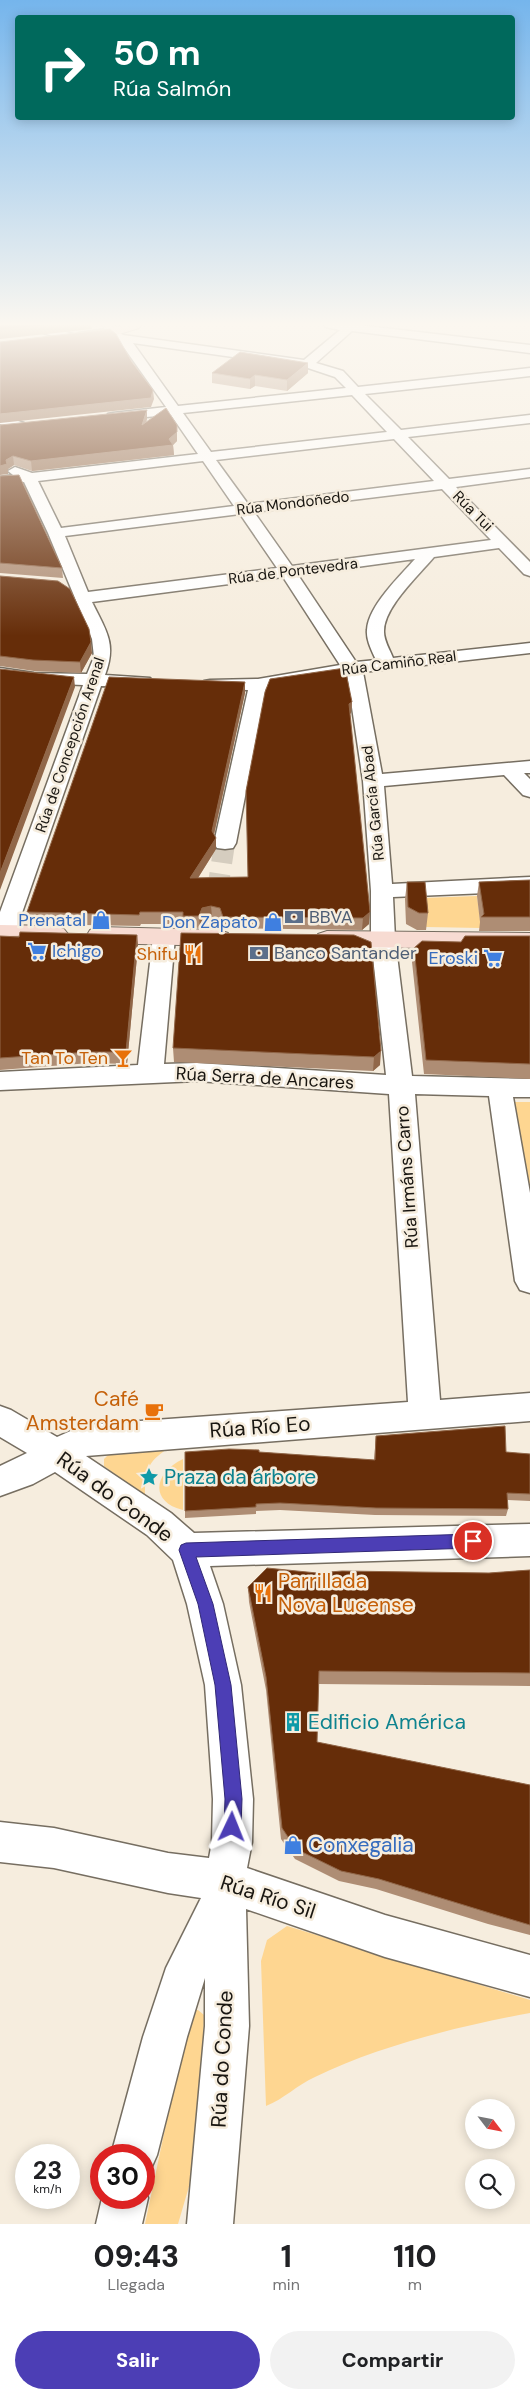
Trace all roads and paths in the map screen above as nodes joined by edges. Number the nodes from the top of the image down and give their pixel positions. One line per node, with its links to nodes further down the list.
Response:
1 (187, 429): 5 (street, Rúa García Abad)
2 (393, 429): 4 (street, Rúa Tui)
3 (444, 429): 4 (street)
4 (398, 434): 5 (street); 10 (street, Rúa Tui)
5 (207, 456): 8 (street); 11 (street, Rúa García Abad)
6 (0, 466): 8 (street)
7 (530, 473): 10 (street, Rúa Mondoñedo)
8 (28, 477): 9 (street); 12 (street, Rúa de Concepción Arenal)
9 (0, 481)
10 (445, 484): 11 (street, Rúa Mondoñedo); 13 (street, Rúa Tui)
11 (242, 509): 12 (street, Rúa Mondoñedo); 16 (street, Rúa García Abad)
12 (56, 532): 18 (street, Rúa de Concepción Arenal)
13 (504, 543): 14 (street, Rúa de Pontevedra); 15 (street, Rúa Tui)
14 (429, 553): 16 (street, Rúa de Pontevedra); 20 (street)
15 (530, 570)
16 (286, 572): 18 (street, Rúa de Pontevedra); 21 (street, Rúa García Abad)
17 (60, 584): 18 (street, Rúa de Pontevedra)
18 (79, 592): 23 (street, Rúa de Concepción Arenal)
19 (530, 648): 20 (street, Rúa Camiño Real)
20 (386, 665): 21 (street, Rúa Camiño Real)
21 (352, 668): 26 (street, Rúa Camiño Real); 29 (street, Rúa García Abad)
22 (0, 673): 23 (street)
23 (95, 680): 24 (street); 34 (street, Rúa de Concepción Arenal)
24 (166, 683)
25 (193, 684): 26 (street, Rúa Camiño Real)
26 (258, 684): 31 (street)
27 (530, 767): 28 (street)
28 (509, 769): 29 (street); 30 (street)
29 (373, 781): 33 (street, Rúa García Abad)
30 (530, 791)
31 (225, 843)
32 (530, 884): 33 (street)
33 (382, 892): 38 (street, Rúa García Abad)
34 (2, 933): 35 (street)
35 (164, 937): 36 (street); 40 (street)
36 (238, 938)
37 (305, 939): 38 (street)
38 (383, 939): 39 (street); 42 (street, Rúa Irmáns Carro)
39 (530, 941)
40 (151, 1065)
41 (0, 1081): 42 (street, Rúa Serra de Ancares)
42 (399, 1084): 43 (street, Rúa Serra de Ancares); 47 (street, Rúa Irmáns Carro)
43 (530, 1088)
44 (501, 1098): 45 (street)
45 (530, 1281)
46 (530, 1406): 47 (street, Rúa Río Eo)
47 (425, 1415): 49 (street, Rúa Río Eo)
48 (0, 1420): 49 (street, Rúa do Conde)
49 (56, 1454): 50 (street, Rúa Río Eo); 52 (street, Rúa do Conde)
50 (0, 1481)
51 (530, 1540): 52 (street)
52 (186, 1550): 54 (street, Rúa do Conde)
53 (0, 1842): 54 (street, Rúa Río Sil)
54 (225, 1888): 55 (street, Rúa Río Sil); 56 (street, Rúa do Conde); 59 (street, Rúa do Conde)
55 (530, 1976)
56 (137, 2144)
57 (122, 2209): 58 (street)
58 (119, 2224)
59 (210, 2224)

